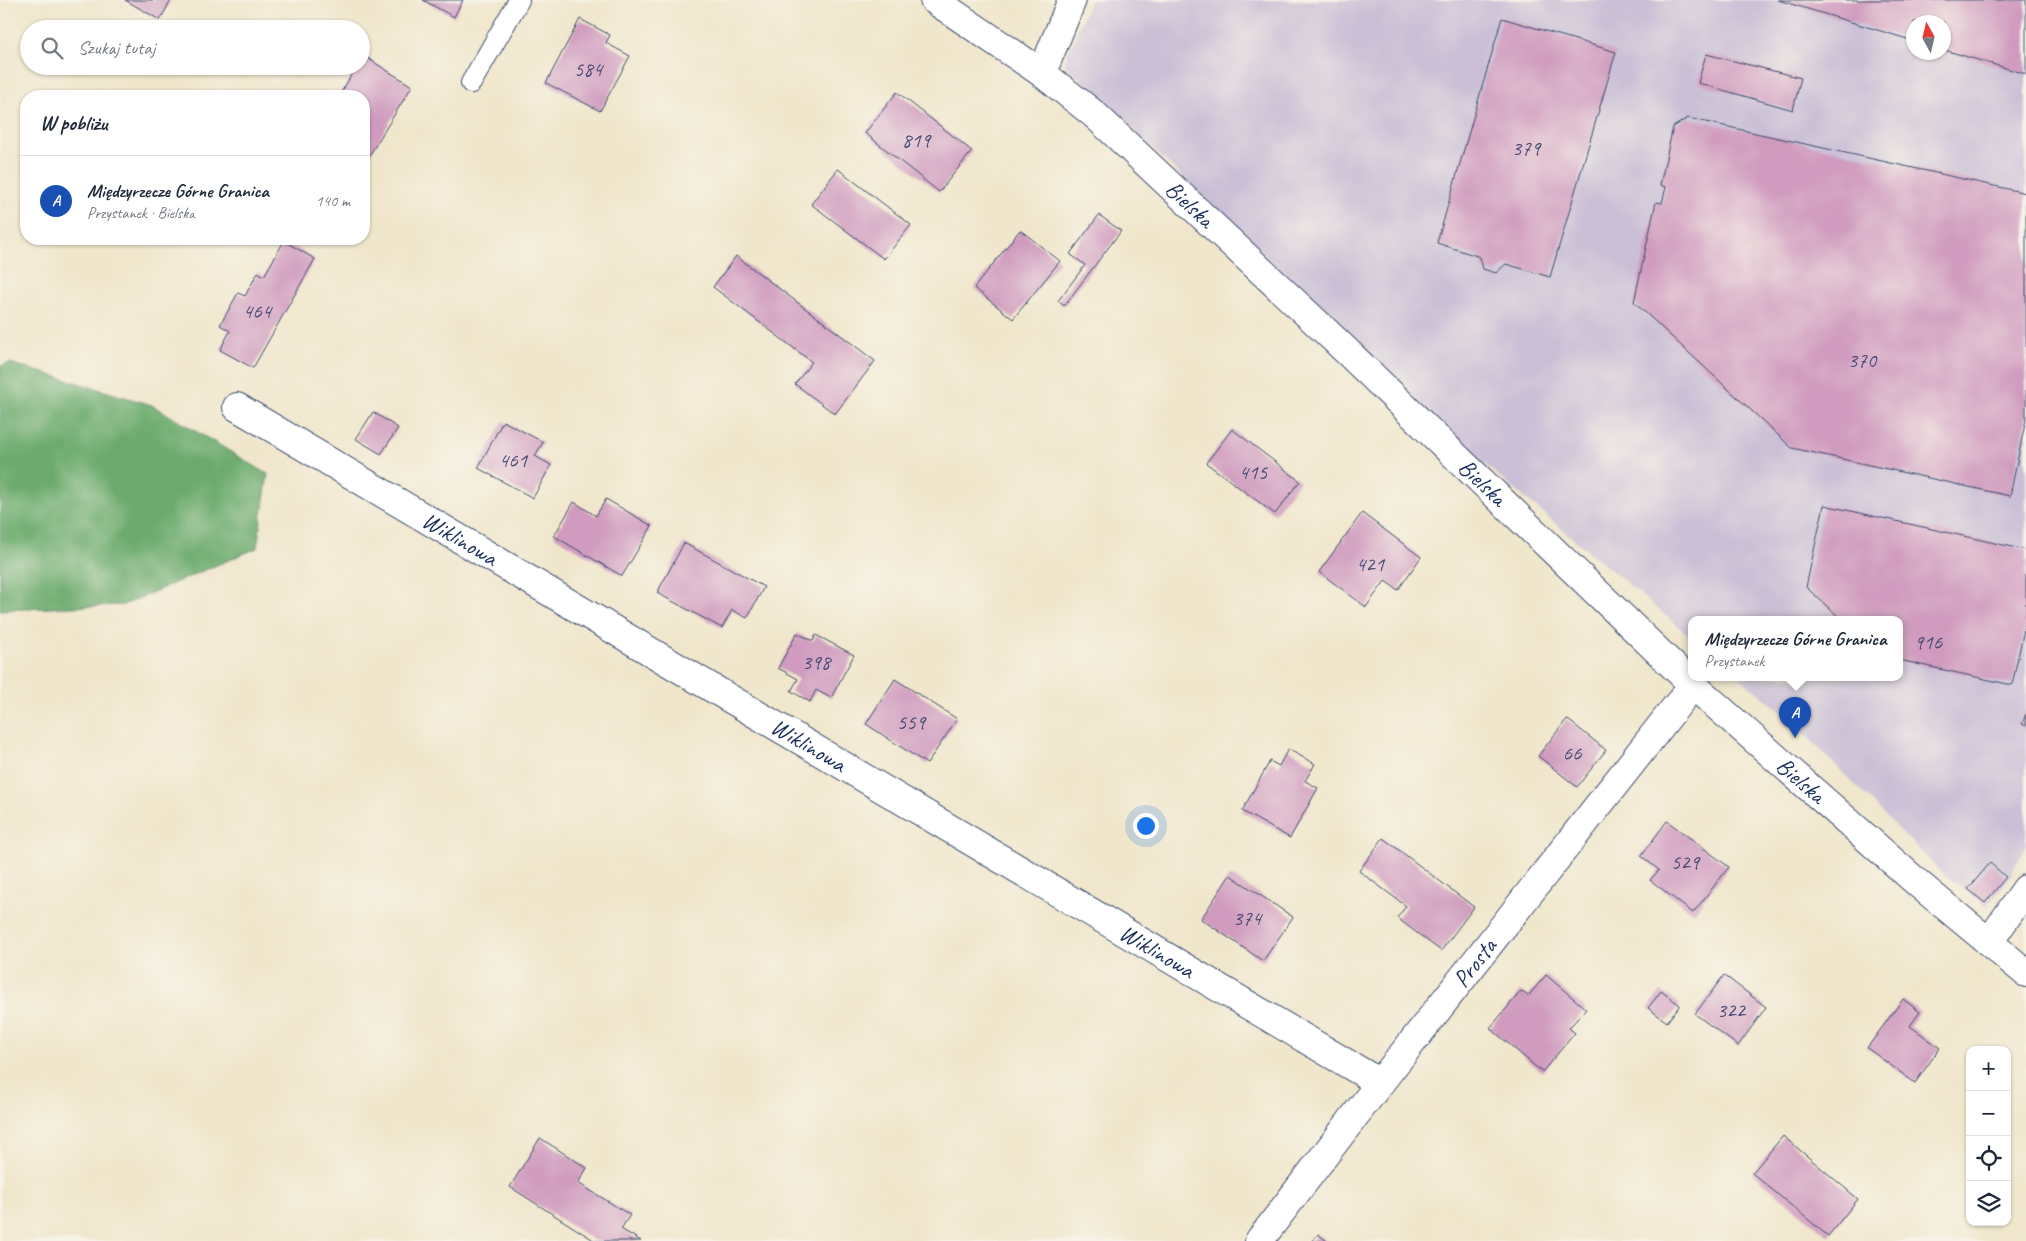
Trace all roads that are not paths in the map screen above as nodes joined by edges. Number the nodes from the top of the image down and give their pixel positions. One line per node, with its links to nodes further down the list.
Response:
1 (519, 0): 5 (lane)
2 (934, 0): 4 (street, Bielska)
3 (1072, 0): 4 (street)
4 (1042, 73): 7 (street, Bielska)
5 (471, 83)
6 (237, 407): 13 (street, Wiklinowa)
7 (1688, 680)
8 (1689, 681): 9 (street, Bielska)
9 (1693, 685): 11 (street, Bielska); 13 (street, Prosta)
10 (2026, 890): 11 (street)
11 (1988, 942): 12 (street, Bielska)
12 (2026, 974)
13 (1380, 1083): 14 (street, Prosta)
14 (1259, 1241)

